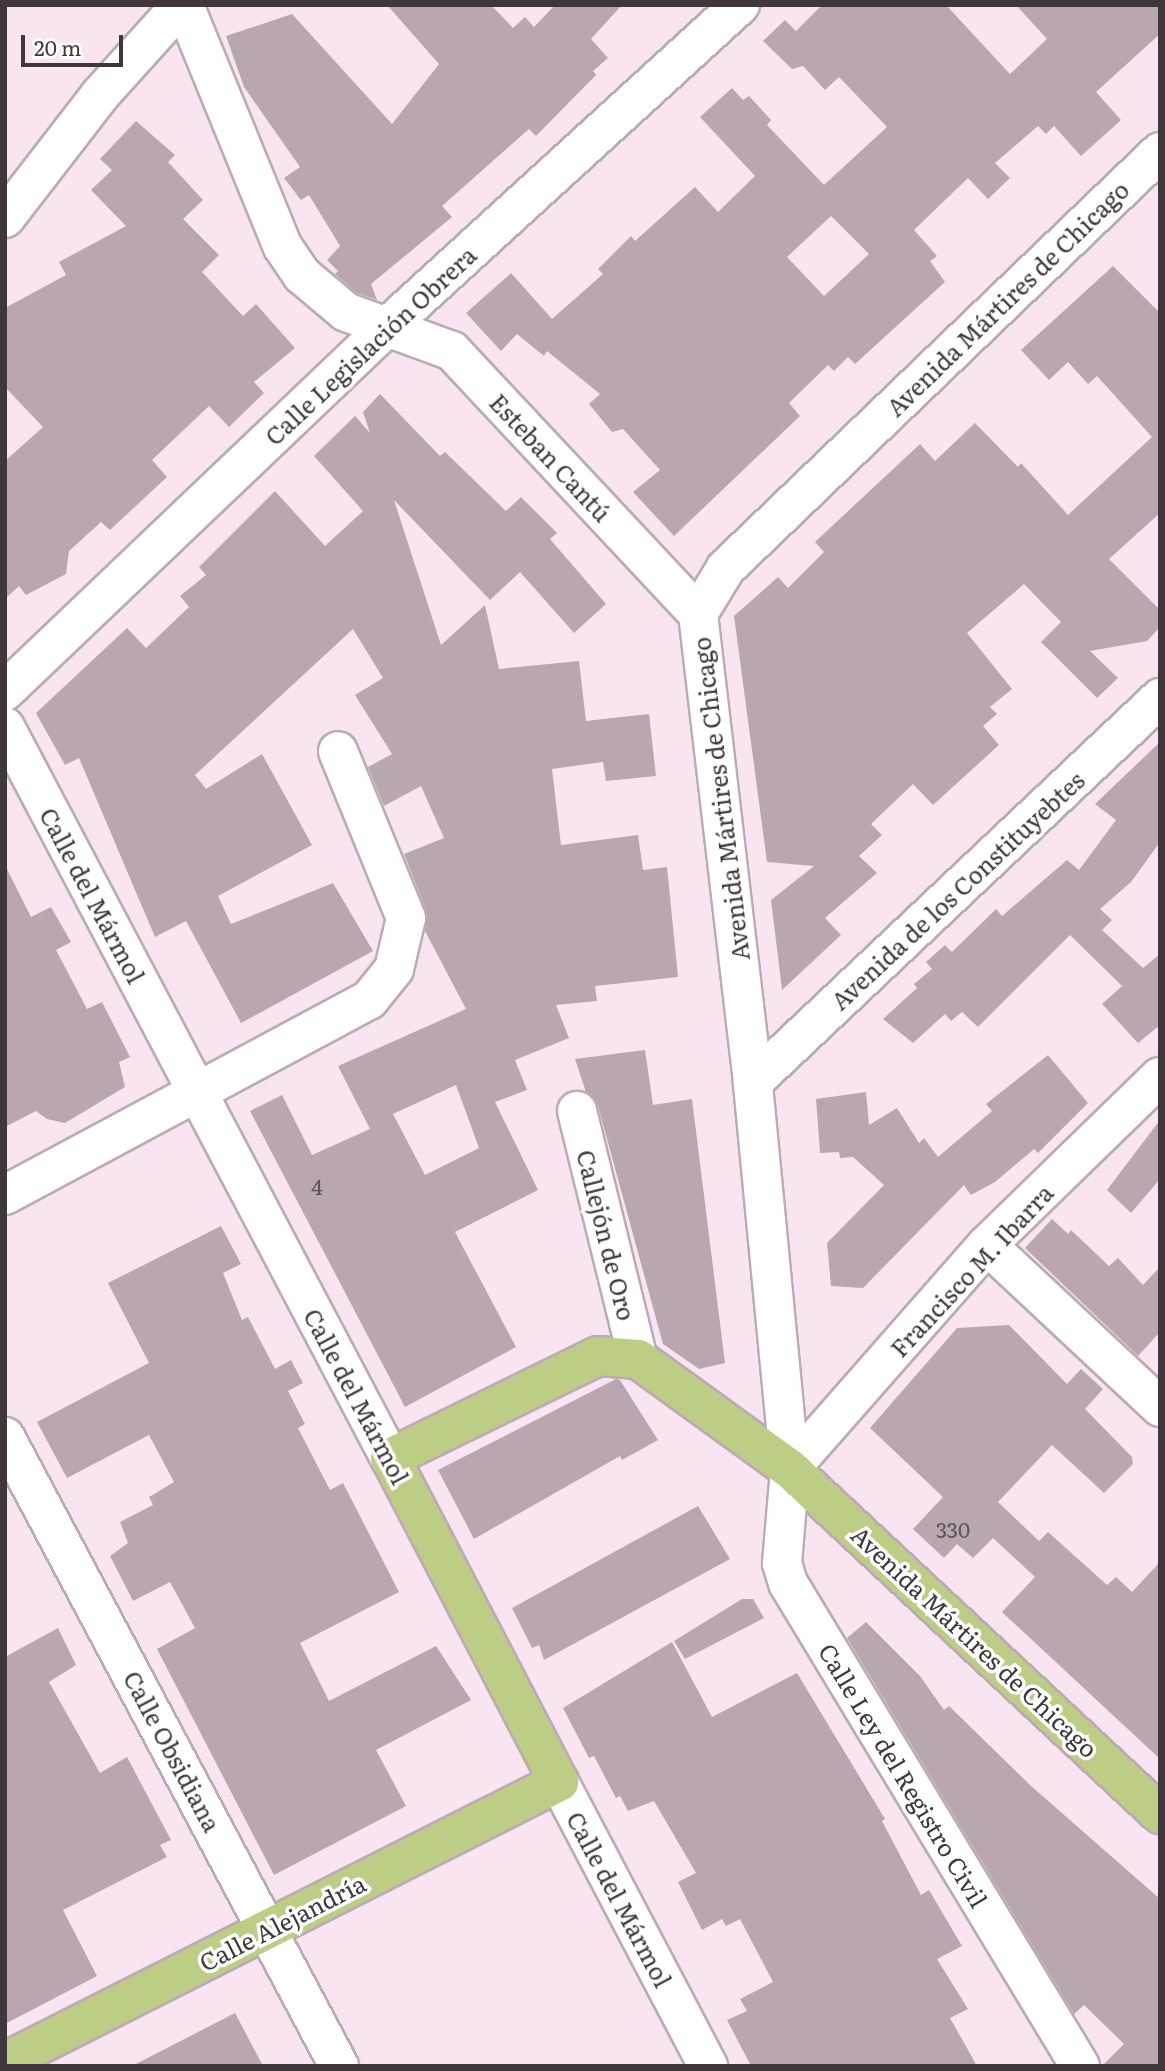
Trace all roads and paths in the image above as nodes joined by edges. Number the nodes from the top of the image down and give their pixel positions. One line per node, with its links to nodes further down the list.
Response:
1 (183, 5): 4 (street); 5 (street, Esteban Cantú)
2 (740, 5): 5 (street, Calle Legislación Obrera)
3 (1160, 152): 6 (street, Avenida Mártires de Chicago)
4 (5, 218)
5 (387, 327): 6 (street, Esteban Cantú); 7 (street, Calle Legislación Obrera)
6 (698, 614): 12 (street, Avenida Mártires de Chicago)
7 (5, 691)
8 (1160, 698): 12 (street, Avenida de los Constituyebtes)
9 (5, 727): 13 (street, Calle del Mármol)
10 (338, 751): 13 (street)
11 (1160, 1077): 16 (street, Francisco M. Ibarra)
12 (753, 1082): 21 (street, Avenida Mártires de Chicago)
13 (198, 1096): 15 (street); 20 (street, Calle del Mármol)
14 (577, 1111): 17 (street, Callejón de Oro)
15 (5, 1195)
16 (987, 1245): 18 (street); 21 (street, Francisco M. Ibarra)
17 (638, 1359): 20 (main road); 21 (main road, Avenida Mártires de Chicago)
18 (1160, 1407)
19 (5, 1437): 24 (street, Calle Obsidiana)
20 (390, 1458): 22 (main road, Calle del Mármol)
21 (790, 1469): 23 (main road, Avenida Mártires de Chicago); 28 (street, Calle Ley del Registro Civil)
22 (559, 1782): 24 (main road, Calle Alejandría); 27 (street, Calle del Mármol)
23 (1160, 1814)
24 (268, 1929): 25 (main road, Calle Alejandría); 26 (street, Calle Obsidiana)
25 (5, 2062)
26 (339, 2066)
27 (708, 2066)
28 (1080, 2066)

